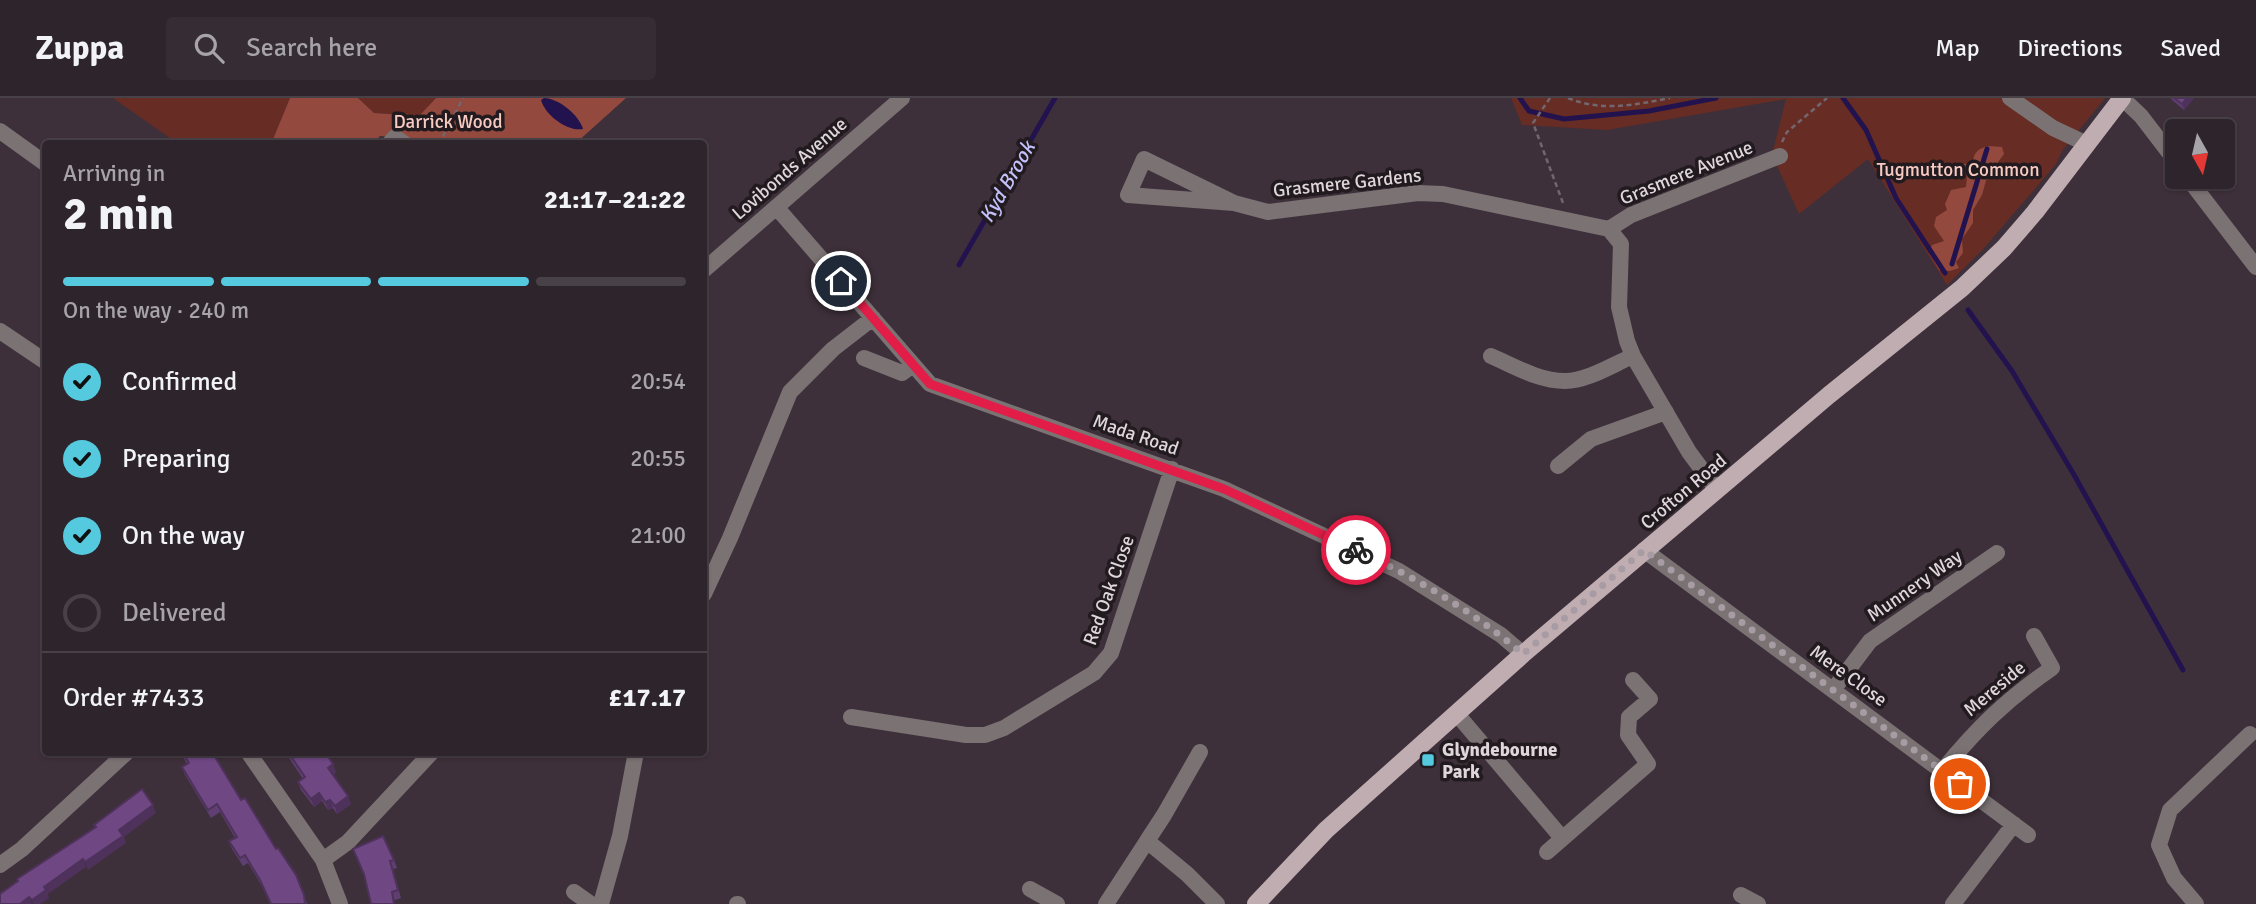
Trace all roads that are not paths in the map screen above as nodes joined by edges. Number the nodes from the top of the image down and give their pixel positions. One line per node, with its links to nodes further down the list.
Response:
1 (902, 98): 11 (street, Lovibonds Avenue)
2 (2010, 98): 5 (street)
3 (2122, 98): 5 (main road, Crofton Road); 6 (street)
4 (0, 131): 8 (street)
5 (2087, 144): 25 (main road, Crofton Road)
6 (2165, 147)
7 (1780, 156): 12 (street, Grasmere Avenue)
8 (42, 161)
9 (2196, 189): 14 (street)
10 (1234, 203): 10 (street, Grasmere Gardens); 12 (street, Grasmere Gardens)
11 (777, 208): 13 (street, Lovibonds Avenue); 15 (street, Mada Road)
12 (1609, 229): 18 (street)
13 (707, 267)
14 (2256, 267)
15 (873, 318): 21 (street, Mada Road); 28 (street)
16 (0, 331): 20 (street)
17 (1491, 356): 18 (street)
18 (1633, 356): 22 (street)
19 (864, 358): 21 (street)
20 (42, 359)
21 (913, 365): 24 (street, Mada Road)
22 (1666, 412): 23 (street); 25 (street)
23 (1558, 466)
24 (1172, 469): 30 (street, Mada Road); 34 (street, Red Oak Close)
25 (1717, 490): 26 (main road, Crofton Road)
26 (1644, 550): 30 (main road, Crofton Road); 32 (street, Mere Close)
27 (1997, 553): 32 (street, Munnery Way)
28 (707, 588)
29 (2034, 636): 41 (street, Mereside)
30 (1523, 654): 33 (main road, Crofton Road)
31 (1633, 680): 44 (street)
32 (1833, 690): 41 (street, Mere Close)
33 (1456, 713): 44 (street); 58 (main road, Crofton Road)
34 (851, 717)
35 (2249, 734): 61 (street)
36 (1200, 752): 45 (street)
37 (123, 756): 48 (street)
38 (251, 756): 47 (street)
39 (428, 756): 47 (street)
40 (635, 756): 54 (street)
41 (1942, 771): 42 (street, Mere Close)
42 (2014, 824): 43 (street, Mere Close); 60 (street)
43 (2028, 835)
44 (1562, 838): 46 (street)
45 (1147, 841): 56 (street); 57 (street)
46 (1546, 852)
47 (323, 860): 52 (street)
48 (0, 865)
49 (1030, 890): 55 (street)
50 (574, 892): 53 (street)
51 (1741, 895): 59 (street)
52 (340, 904)
53 (591, 904)
54 (601, 904)
55 (1057, 904)
56 (1106, 904)
57 (1217, 904)
58 (1256, 904)
59 (1758, 904)
60 (1953, 904)
61 (2196, 904)

